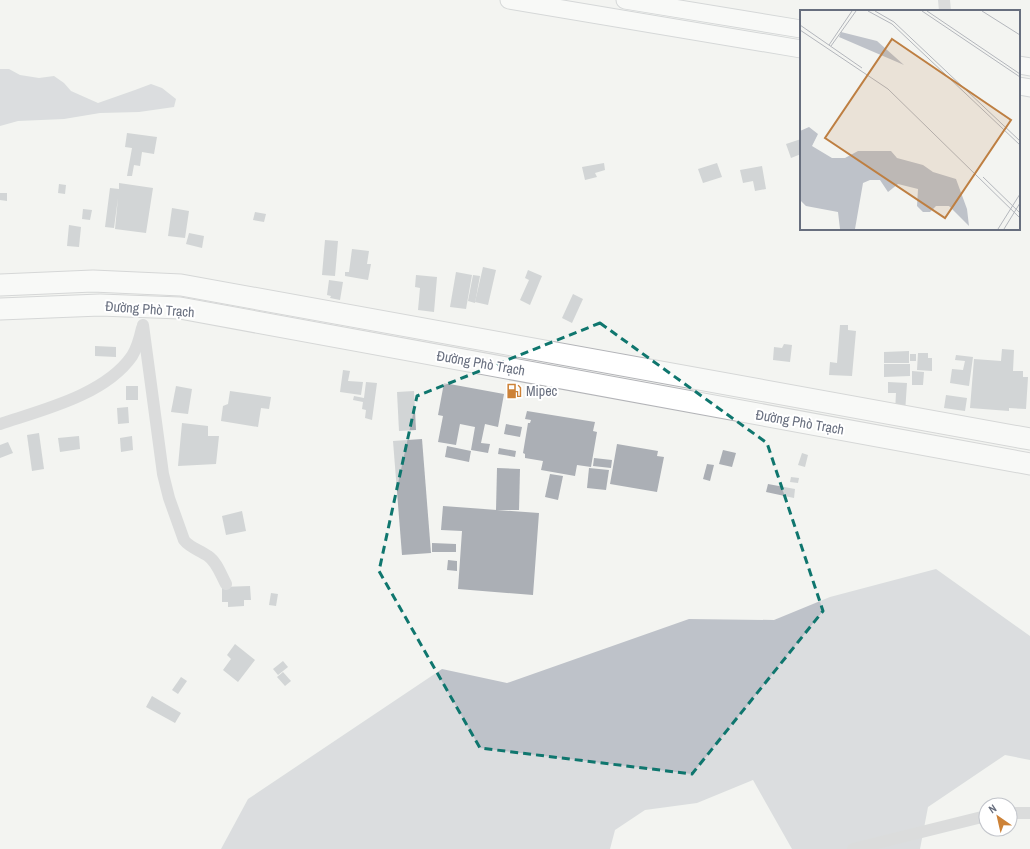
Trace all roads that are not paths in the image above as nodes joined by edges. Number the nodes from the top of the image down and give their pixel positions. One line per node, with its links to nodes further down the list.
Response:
1 (509, 0): 6 (street)
2 (625, 0): 5 (street)
3 (944, 0): 4 (street)
4 (945, 10)
5 (800, 29)
6 (800, 49)
7 (1020, 65): 8 (street)
8 (1030, 67)
9 (1020, 86): 10 (street)
10 (1030, 88)
11 (0, 285): 15 (highway, Đường Phò Trạch)
12 (0, 309): 13 (highway, Đường Phò Trạch)
13 (143, 316): 14 (street); 16 (highway, Đường Phò Trạch); 17 (street)
14 (0, 424)
15 (1030, 439)
16 (1030, 464)
17 (226, 584)
18 (1018, 813): 19 (street)
19 (1030, 813)
20 (978, 818): 21 (street)
21 (853, 849)

